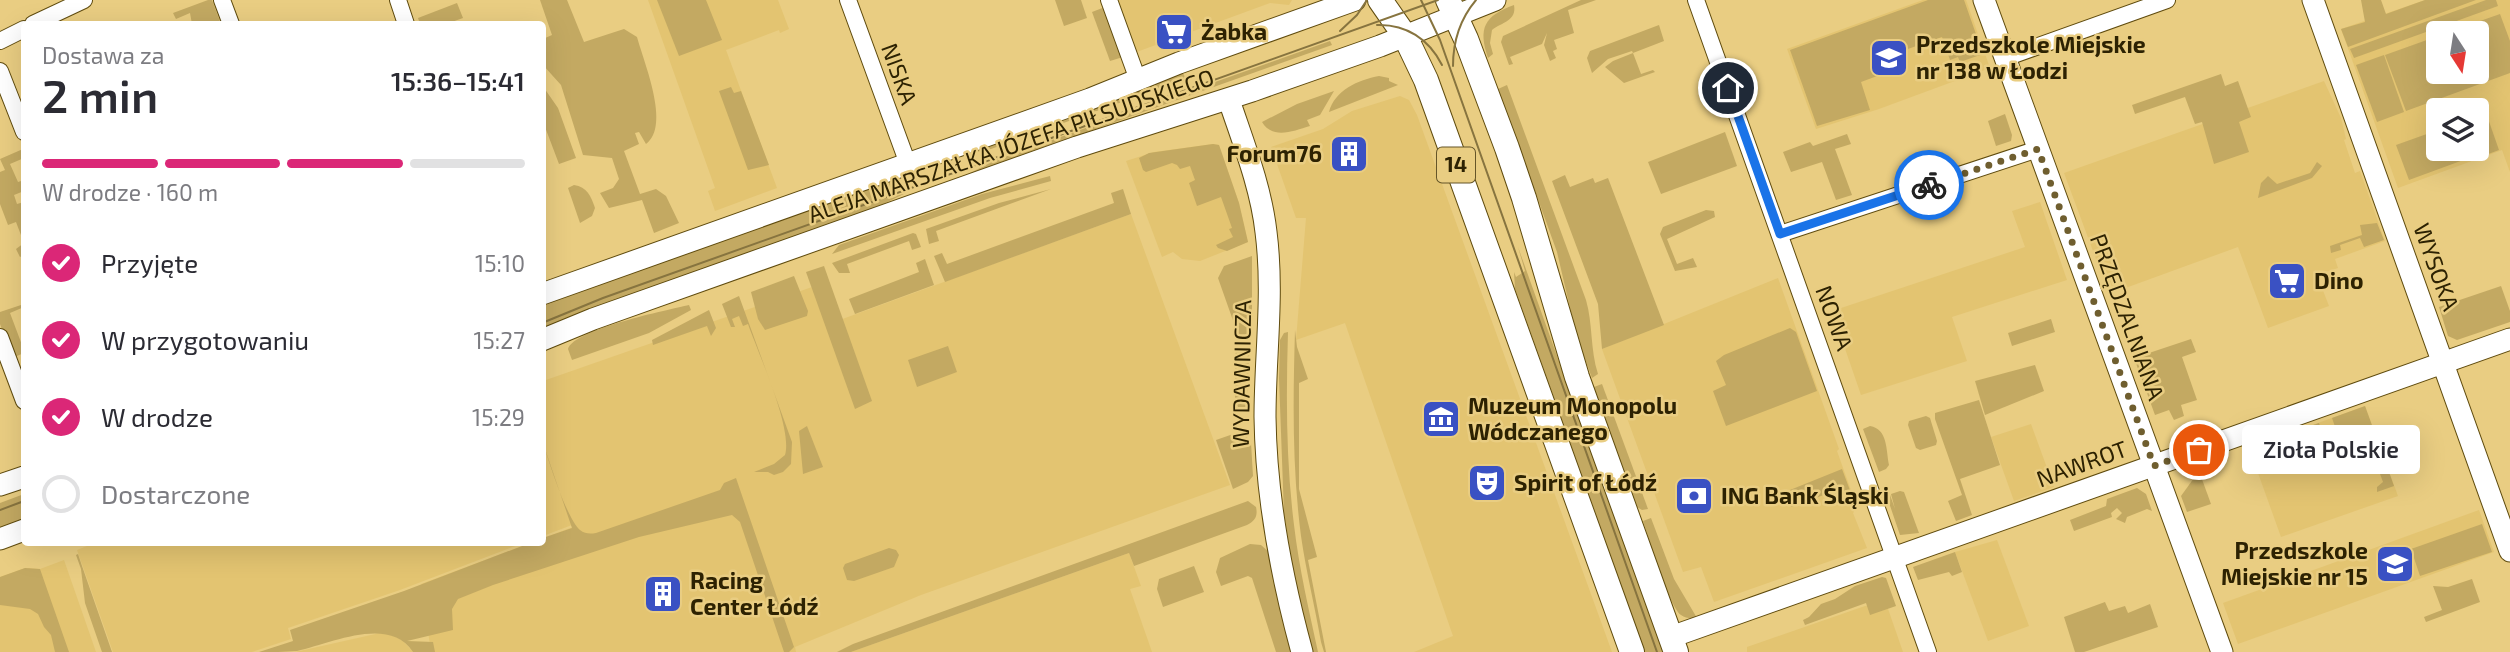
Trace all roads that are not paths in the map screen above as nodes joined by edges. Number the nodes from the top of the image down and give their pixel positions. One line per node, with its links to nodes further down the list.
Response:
1 (84, 0): 15 (street)
2 (222, 0): 16 (street)
3 (398, 0): 17 (street)
4 (848, 0): 28 (street, NISKA)
5 (1109, 0): 24 (street)
6 (1303, 0): 18 (street)
7 (1355, 0): 18 (street, ALEJA MARSZAŁKA JÓZEFA PIŁSUDSKIEGO)
8 (1380, 0): 20 (main road, 14)
9 (1495, 0): 14 (street, ALEJA MARSZAŁKA JÓZEFA PIŁSUDSKIEGO)
10 (1696, 0): 29 (street, NOWA)
11 (1984, 0): 22 (street, PRZĘDZALNIANA)
12 (2167, 0): 22 (street)
13 (2313, 0): 34 (street, WYSOKA)
14 (1452, 7): 20 (street, ALEJA MARSZAŁKA JÓZEFA PIŁSUDSKIEGO); 43 (main road, 14)
15 (39, 21)
16 (230, 21)
17 (405, 21)
18 (1287, 25): 24 (street, ALEJA MARSZAŁKA JÓZEFA PIŁSUDSKIEGO)
19 (21, 30): 21 (street)
20 (1405, 36): 25 (street, ALEJA MARSZAŁKA JÓZEFA PIŁSUDSKIEGO); 45 (main road, 14)
21 (0, 41)
22 (2005, 58): 27 (street, PRZĘDZALNIANA)
23 (0, 71): 26 (street)
24 (1138, 80): 28 (street, ALEJA MARSZAŁKA JÓZEFA PIŁSUDSKIEGO)
25 (1229, 100): 32 (street, ALEJA MARSZAŁKA JÓZEFA PIŁSUDSKIEGO); 44 (street, WYDAWNICZA)
26 (21, 124)
27 (2038, 149): 29 (street); 36 (street, PRZĘDZALNIANA)
28 (908, 164): 30 (street, ALEJA MARSZAŁKA JÓZEFA PIŁSUDSKIEGO)
29 (1780, 234): 42 (street, NOWA)
30 (546, 293)
31 (0, 337): 35 (street)
32 (546, 338)
33 (2510, 339): 34 (street, NAWROT)
34 (2444, 363): 36 (street, NAWROT); 41 (street, WYSOKA)
35 (21, 393)
36 (2154, 466): 42 (street, NAWROT); 47 (street, PRZĘDZALNIANA)
37 (21, 478): 38 (street)
38 (0, 485)
39 (21, 531): 40 (street)
40 (0, 539)
41 (2510, 551)
42 (1895, 558): 43 (street, NAWROT); 46 (street, NOWA)
43 (1674, 645)
44 (1302, 652)
45 (1632, 652)
46 (1928, 652)
47 (2222, 652)

